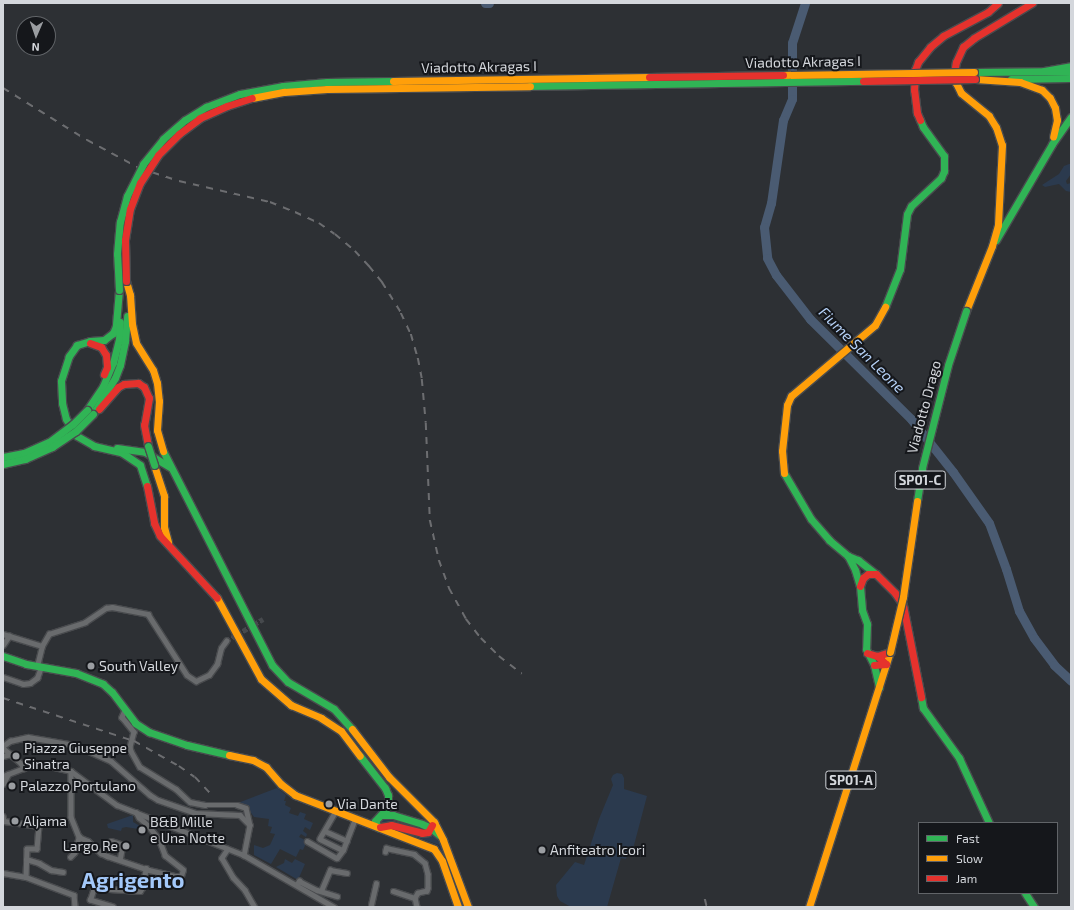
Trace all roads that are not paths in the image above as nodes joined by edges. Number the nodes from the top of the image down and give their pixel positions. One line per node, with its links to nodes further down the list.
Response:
1 (998, 3): 20 (main road)
2 (1032, 3): 10 (main road)
3 (1071, 66): 4 (main road)
4 (1044, 71): 5 (main road); 6 (main road)
5 (1071, 71)
6 (974, 75): 7 (main road); 9 (main road); 11 (main road, Viadotto Akragas I, bridge); 12 (main road, Viadotto Akragas I, bridge)
7 (1071, 78)
8 (1071, 117): 9 (main road)
9 (1052, 144): 10 (main road)
10 (992, 246): 29 (main road, Viadotto Drago / SP01-C, bridge)
11 (126, 281): 14 (main road); 18 (main road)
12 (119, 290): 13 (main road); 14 (main road)
13 (84, 342): 14 (main road); 15 (main road)
14 (90, 412): 16 (main road, bridge); 17 (main road, bridge); 19 (main road, bridge)
15 (101, 447): 18 (main road); 19 (main road)
16 (3, 458)
17 (3, 464)
18 (171, 468): 53 (main road)
19 (173, 550): 48 (main road)
20 (848, 556): 21 (main road); 22 (main road)
21 (876, 574): 22 (main road); 51 (main road)
22 (860, 586): 28 (main road)
23 (3, 634): 24 (street)
24 (9, 636): 26 (street); 27 (street)
25 (226, 641): 27 (street)
26 (3, 645)
27 (42, 646): 34 (street)
28 (867, 652): 31 (main road); 33 (main road)
29 (890, 652): 31 (main road); 32 (main road, SP01-A)
30 (3, 656): 34 (main road)
31 (877, 656): 32 (main road)
32 (886, 664): 33 (main road); 36 (main road, SP01-A)
33 (874, 665): 36 (main road)
34 (39, 667): 35 (street); 37 (main road)
35 (3, 677)
36 (879, 687): 88 (main road, SP01-A)
37 (124, 710): 45 (main road); 54 (street)
38 (4, 748): 39 (street); 54 (street)
39 (12, 754): 40 (street); 41 (street)
40 (3, 756)
41 (24, 768): 42 (street); 43 (street)
42 (71, 771): 46 (street); 57 (street)
43 (5, 775): 44 (street)
44 (3, 784)
45 (336, 811): 49 (main road); 56 (street)
46 (136, 813): 61 (street); 68 (street)
47 (3, 816): 52 (street)
48 (380, 817): 50 (main road); 53 (main road); 55 (main road)
49 (355, 818): 50 (main road); 60 (street)
50 (367, 822): 55 (main road)
51 (989, 822)
52 (3, 823): 66 (street)
53 (432, 824): 55 (main road); 87 (main road)
54 (250, 825): 64 (street)
55 (378, 827): 86 (main road)
56 (325, 831): 60 (street); 62 (street)
57 (79, 838): 65 (street); 67 (street)
58 (111, 840): 67 (street)
59 (307, 841): 62 (street)
60 (347, 841): 62 (street)
61 (228, 849): 64 (street); 83 (street)
62 (343, 850)
63 (385, 852): 79 (street)
64 (244, 855): 73 (street)
65 (70, 857)
66 (26, 859): 69 (street); 72 (street)
67 (120, 860): 68 (street)
68 (146, 868): 82 (street)
69 (63, 872)
70 (3, 873): 72 (street)
71 (347, 873): 75 (street)
72 (26, 877): 81 (street)
73 (297, 884): 75 (street); 84 (street)
74 (376, 884): 80 (street)
75 (321, 891): 78 (street)
76 (392, 891): 79 (street)
77 (1026, 894): 89 (main road)
78 (337, 896)
79 (415, 898): 85 (street)
80 (371, 905)
81 (75, 907)
82 (113, 907)
83 (255, 907)
84 (334, 907)
85 (417, 907)
86 (458, 907)
87 (468, 907)
88 (809, 907)
89 (1034, 907)

